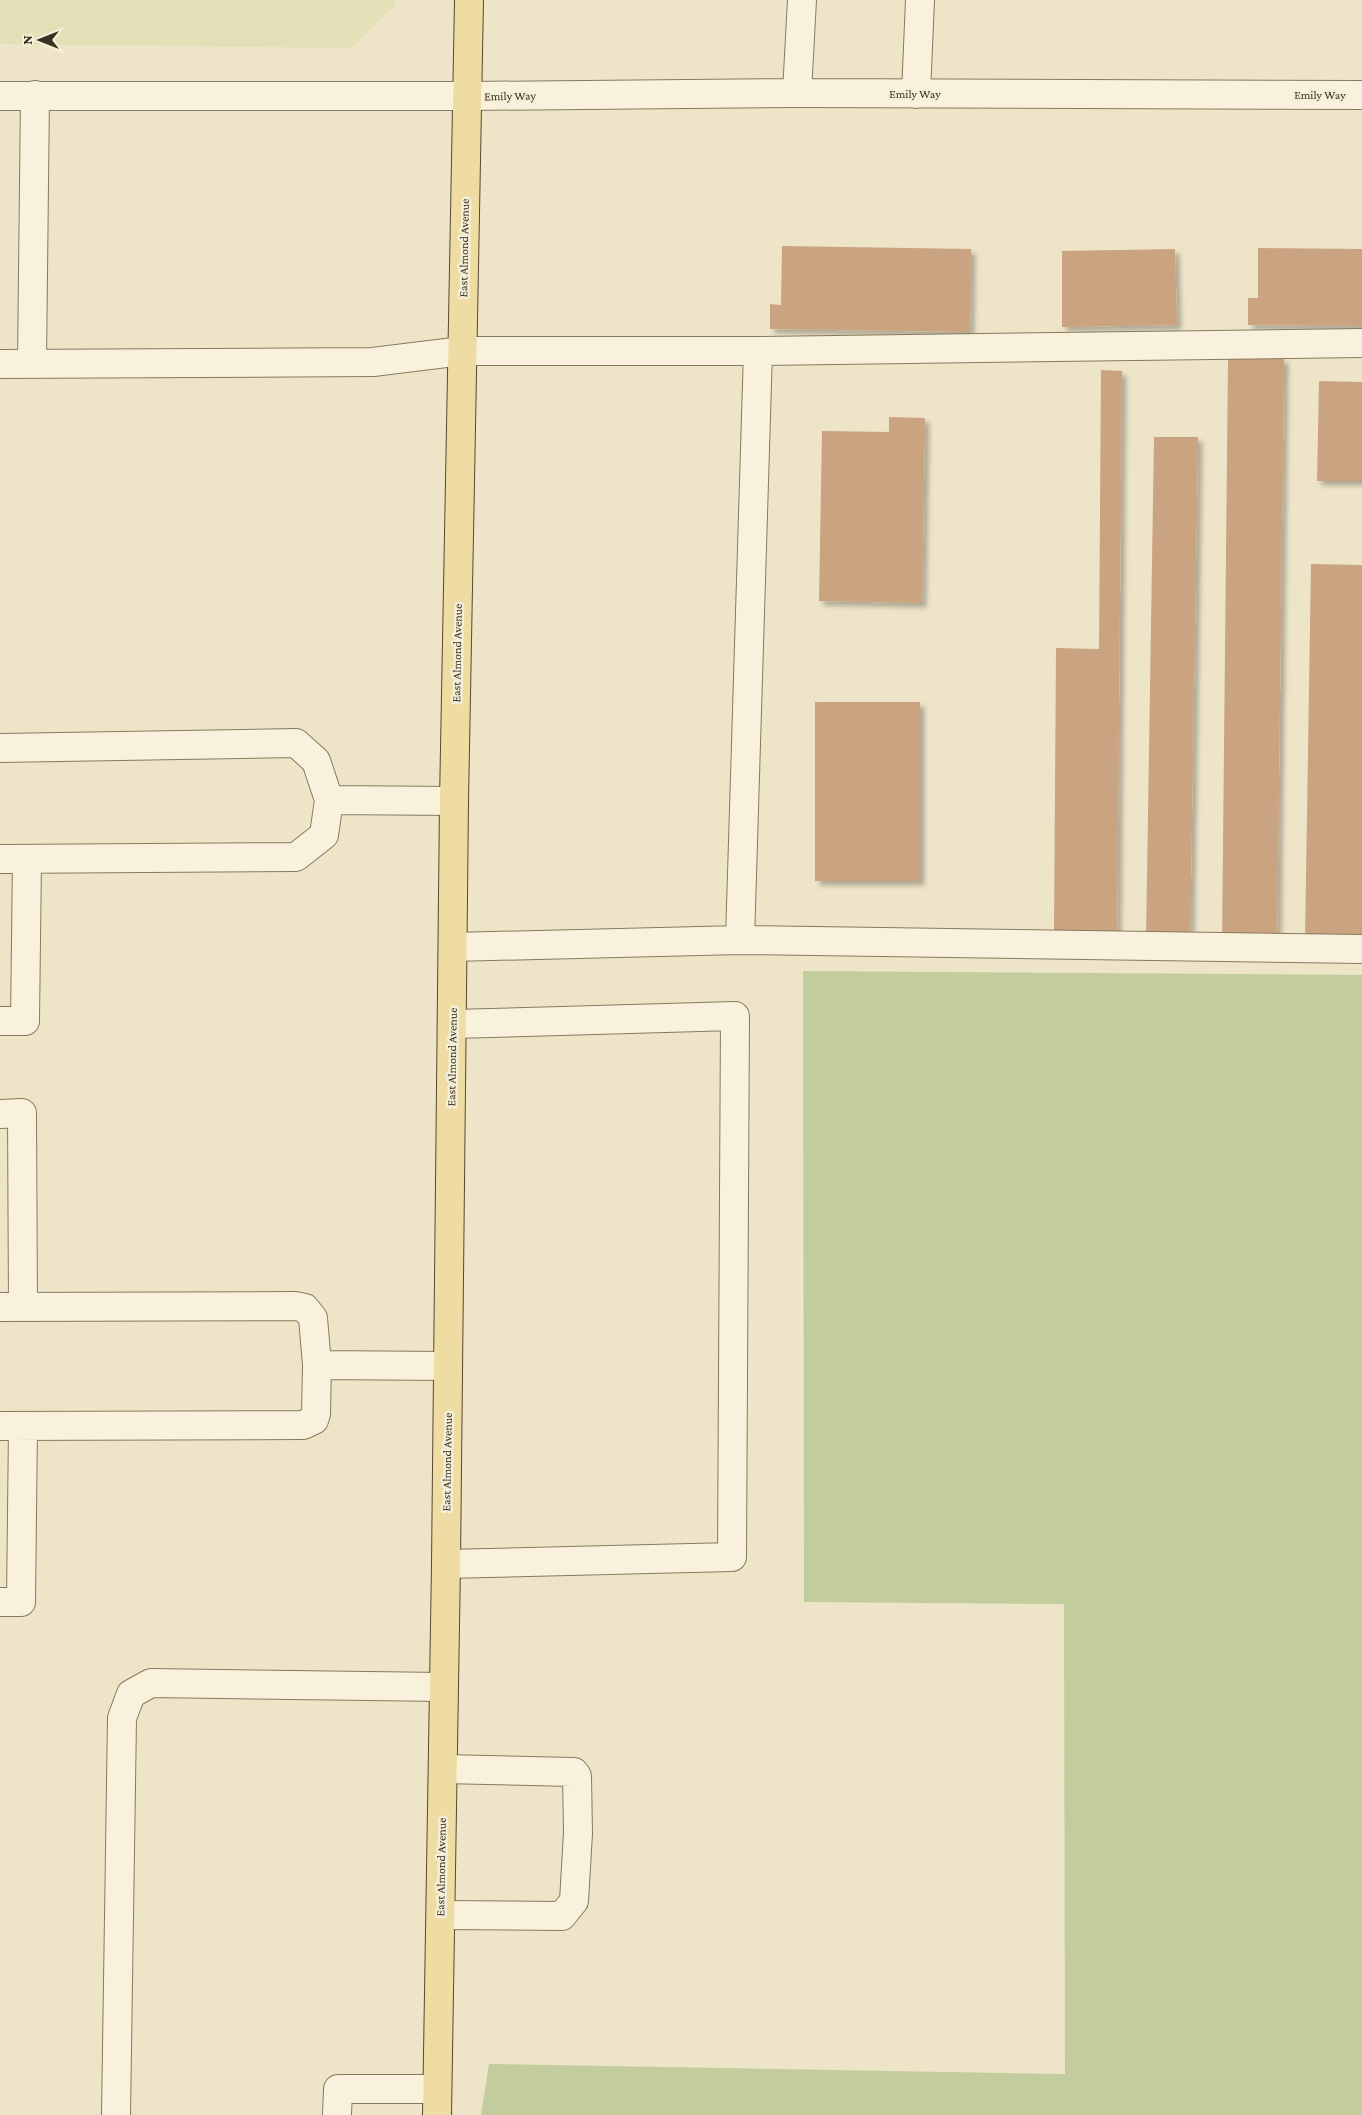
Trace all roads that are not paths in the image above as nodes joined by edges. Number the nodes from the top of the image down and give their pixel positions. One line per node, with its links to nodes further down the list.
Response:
1 (469, 0): 9 (main road, East Almond Avenue)
2 (802, 0): 4 (street)
3 (920, 0): 5 (street)
4 (797, 93): 5 (street, Emily Way); 9 (street, Emily Way)
5 (916, 94): 7 (street, Emily Way)
6 (35, 95): 8 (street, Emily Way); 9 (street, Emily Way); 13 (street)
7 (1362, 95)
8 (0, 96)
9 (468, 96): 12 (main road, East Almond Avenue)
10 (1362, 343): 11 (street)
11 (758, 350): 12 (street); 20 (street)
12 (462, 352): 13 (street); 17 (main road, East Almond Avenue)
13 (32, 363): 14 (street)
14 (0, 364)
15 (0, 748): 16 (street)
16 (328, 800): 17 (street); 19 (street)
17 (454, 801): 21 (main road, East Almond Avenue)
18 (0, 859): 19 (street)
19 (27, 859): 23 (street)
20 (740, 940): 21 (street); 22 (street)
21 (453, 947): 24 (main road, East Almond Avenue)
22 (1362, 949)
23 (0, 1021)
24 (453, 1024): 28 (main road, East Almond Avenue); 30 (street)
25 (0, 1114): 26 (street)
26 (12, 1307): 27 (street)
27 (317, 1365): 28 (street); 29 (street)
28 (448, 1366): 30 (main road, East Almond Avenue)
29 (12, 1426): 31 (street)
30 (446, 1564): 32 (main road, East Almond Avenue)
31 (0, 1602)
32 (443, 1687): 33 (main road, East Almond Avenue); 36 (street)
33 (443, 1769): 34 (main road, East Almond Avenue); 34 (street)
34 (441, 1915): 35 (main road, East Almond Avenue)
35 (437, 2102): 37 (street)
36 (116, 2115)
37 (337, 2115)

